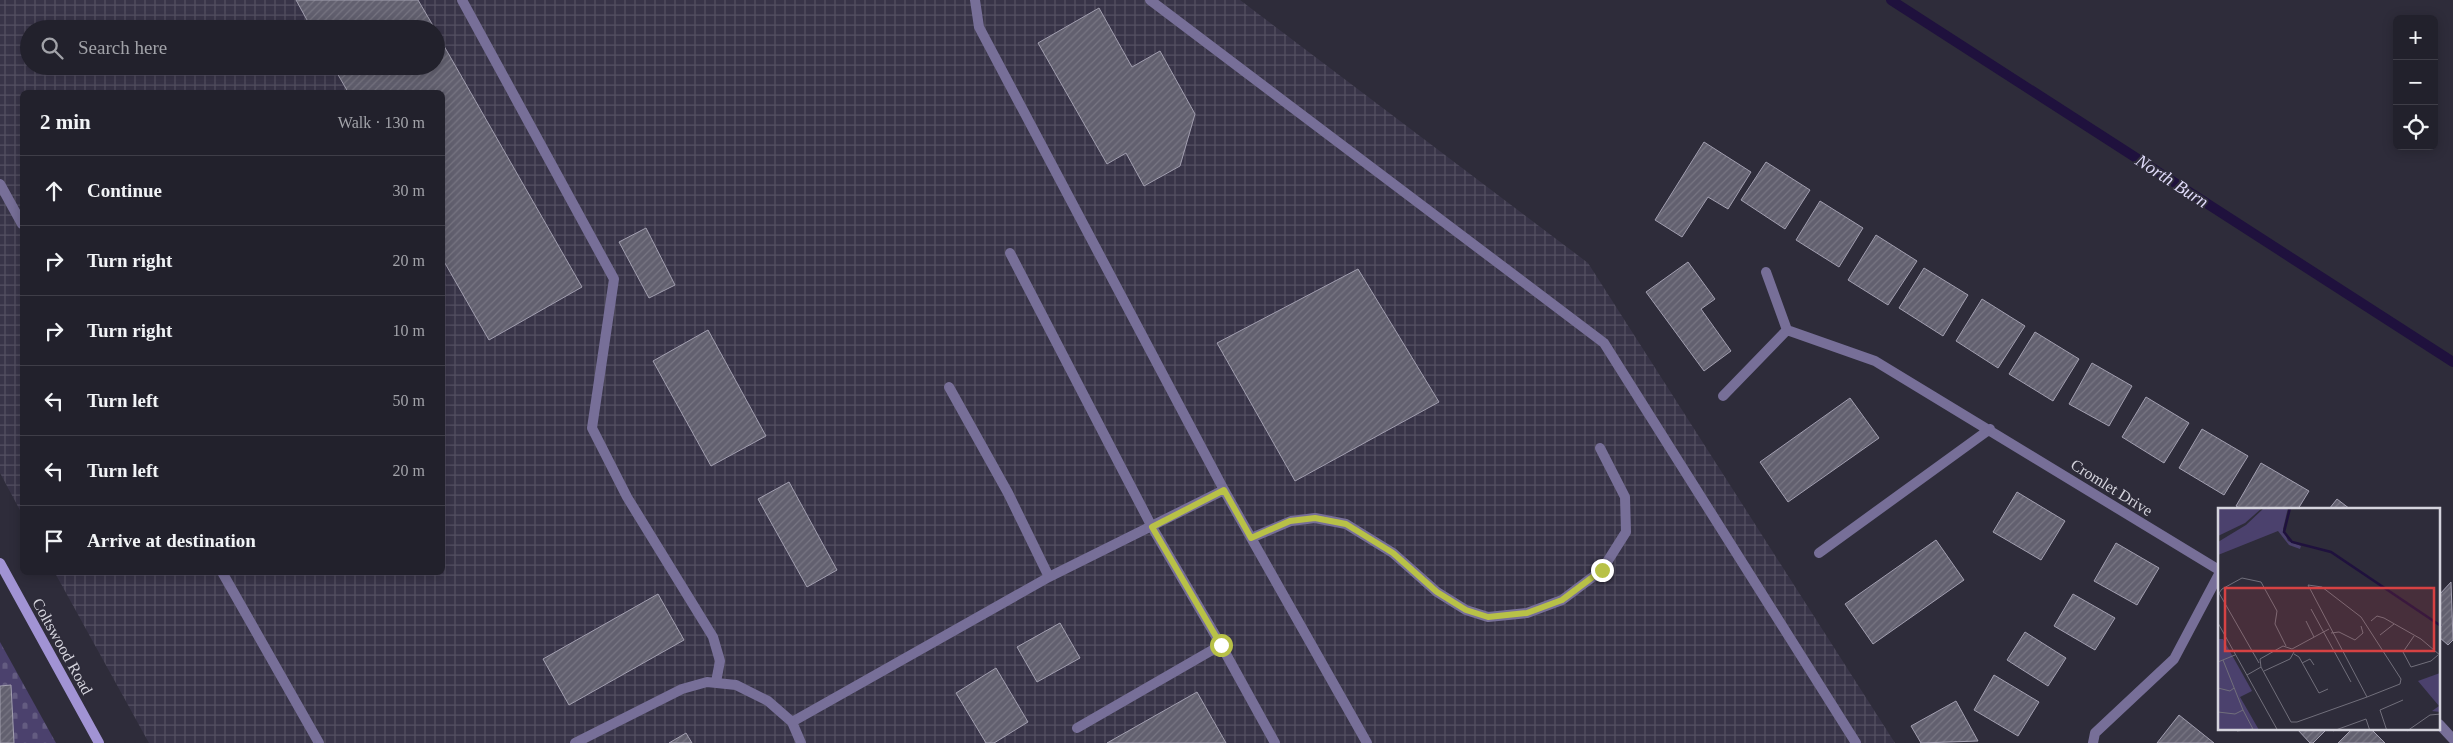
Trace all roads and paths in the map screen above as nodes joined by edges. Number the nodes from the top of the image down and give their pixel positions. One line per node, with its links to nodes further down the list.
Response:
1 (462, 0): 23 (street)
2 (975, 0): 13 (street)
3 (1150, 0): 34 (street)
4 (0, 184): 5 (street)
5 (20, 220)
6 (1010, 253): 14 (street)
7 (1766, 272): 8 (street)
8 (1787, 330): 10 (street); 11 (street, Cromlet Drive)
9 (949, 387): 21 (street)
10 (1723, 396)
11 (1990, 429): 16 (street); 18 (street, Cromlet Drive)
12 (1600, 448): 15 (street)
13 (1224, 490): 14 (street); 15 (street)
14 (1152, 527): 21 (street); 22 (street)
15 (1251, 538): 33 (street)
16 (1819, 553)
17 (0, 563): 28 (main road, Coltswood Road)
18 (2218, 569)
19 (224, 575): 29 (street)
20 (2218, 576): 35 (street)
21 (1049, 577): 24 (street)
22 (1221, 645): 26 (street); 32 (street)
23 (716, 682): 24 (street); 30 (street)
24 (792, 722): 31 (street)
25 (2440, 725): 27 (street)
26 (1077, 728)
27 (2453, 738)
28 (99, 743)
29 (319, 743)
30 (575, 743)
31 (802, 743)
32 (1275, 743)
33 (1367, 743)
34 (1856, 743)
35 (2093, 743)

